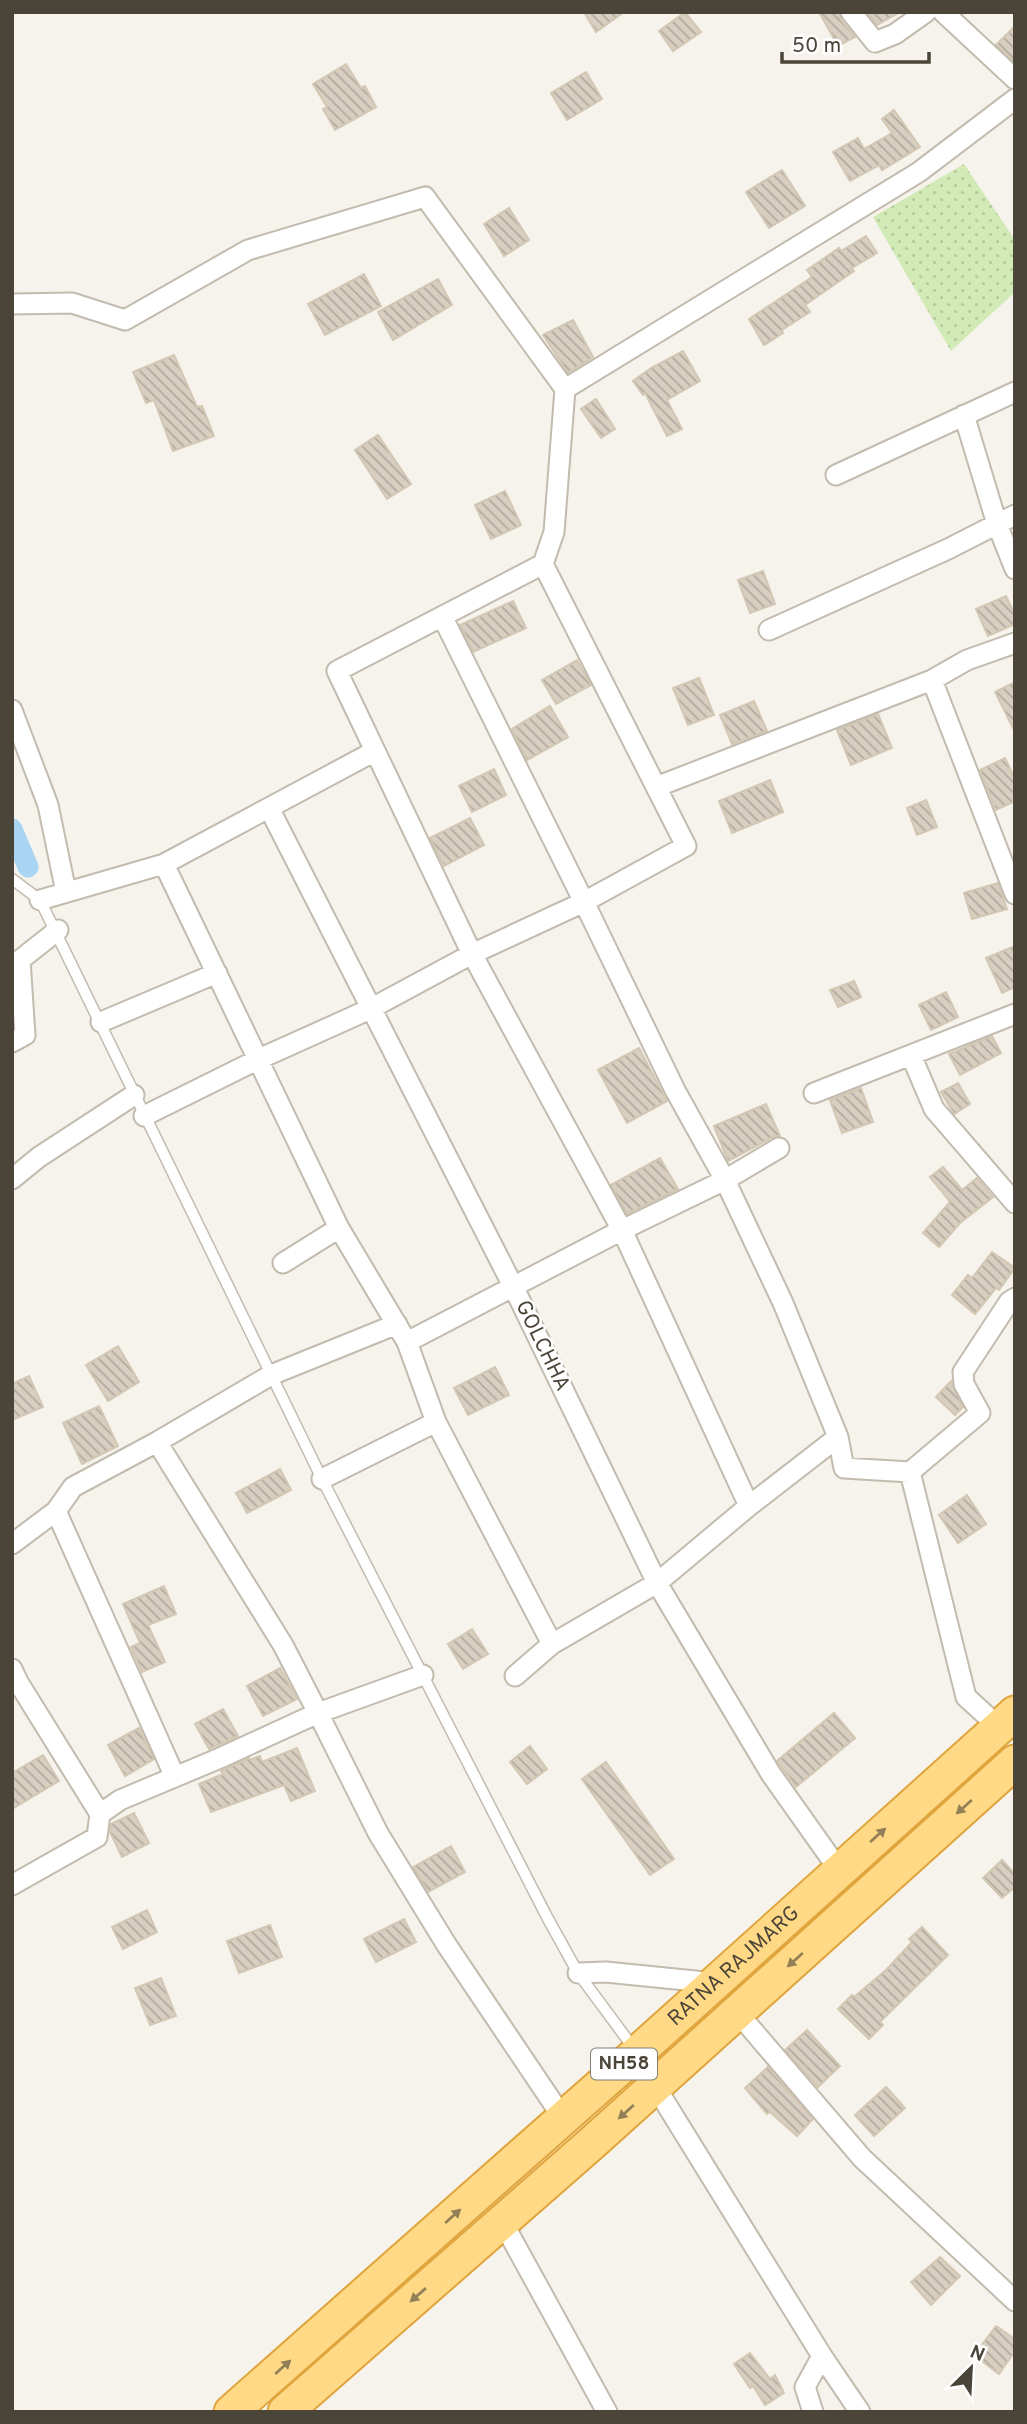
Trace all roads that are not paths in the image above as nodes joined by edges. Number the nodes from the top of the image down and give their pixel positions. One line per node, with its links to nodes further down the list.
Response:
1 (851, 12): 2 (street)
2 (926, 12)
3 (943, 12): 4 (street)
4 (1015, 79)
5 (1015, 99): 7 (street)
6 (12, 304): 7 (street)
7 (565, 389): 12 (street)
8 (1015, 392): 9 (street)
9 (964, 415): 10 (street); 11 (street)
10 (836, 475)
11 (1006, 519): 13 (street); 15 (street)
12 (543, 564): 14 (street); 20 (street)
13 (1015, 569)
14 (443, 618): 19 (street); 27 (street)
15 (769, 630)
16 (1015, 643): 17 (street)
17 (932, 680): 20 (street); 25 (street)
18 (12, 710): 24 (street)
19 (375, 751): 21 (street); 29 (street)
20 (656, 787): 27 (street)
21 (270, 808): 22 (street); 31 (street, GOLCHHA)
22 (164, 864): 24 (street); 30 (street)
23 (12, 879): 26 (lane)
24 (66, 892): 26 (street)
25 (1015, 894)
26 (40, 900): 28 (lane)
27 (584, 902): 29 (street); 42 (street)
28 (57, 931): 33 (lane); 34 (street)
29 (472, 954): 31 (street); 45 (street)
30 (217, 973): 33 (street); 36 (street)
31 (370, 1009): 36 (street); 47 (street, GOLCHHA)
32 (1015, 1014): 35 (street)
33 (101, 1022): 38 (lane)
34 (12, 1042)
35 (911, 1055): 37 (street); 43 (street)
36 (259, 1059): 39 (street); 44 (street)
37 (814, 1094)
38 (134, 1095): 39 (lane); 41 (street)
39 (144, 1116): 51 (lane)
40 (779, 1148): 42 (street)
41 (12, 1179)
42 (724, 1180): 45 (street); 53 (street)
43 (1015, 1203)
44 (340, 1228): 46 (street); 49 (street)
45 (622, 1230): 47 (street); 57 (street)
46 (283, 1263)
47 (514, 1288): 50 (street); 60 (street, GOLCHHA)
48 (1015, 1298): 55 (street)
49 (397, 1324): 50 (street); 51 (street)
50 (407, 1342): 52 (street)
51 (271, 1375): 54 (street); 56 (lane)
52 (436, 1422): 56 (street); 61 (street)
53 (838, 1437): 55 (street); 57 (street)
54 (157, 1441): 58 (street); 65 (street)
55 (910, 1472): 66 (street)
56 (322, 1479): 63 (lane)
57 (749, 1506): 60 (street)
58 (56, 1511): 59 (street); 68 (street)
59 (12, 1544)
60 (656, 1583): 61 (street); 70 (street, GOLCHHA)
61 (552, 1644): 64 (street)
62 (12, 1669): 69 (street)
63 (423, 1675): 65 (street); 72 (lane)
64 (515, 1676)
65 (318, 1713): 68 (street); 77 (street)
66 (1007, 1720): 70 (highway, RATNA RAJMARG / NH58, one-way to 66)
67 (1015, 1762): 74 (highway, RATNA RAJMARG / NH58, one-way to 74)
68 (175, 1777): 69 (street)
69 (100, 1814): 71 (street)
70 (839, 1870): 73 (highway, RATNA RAJMARG / NH58)
71 (12, 1885)
72 (578, 1973): 73 (street); 75 (lane)
73 (715, 1983): 75 (highway, RATNA RAJMARG / NH58)
74 (737, 2012): 76 (highway, RATNA RAJMARG / NH58); 79 (street)
75 (637, 2053): 77 (highway, RATNA RAJMARG / NH58)
76 (655, 2086): 78 (highway, RATNA RAJMARG / NH58, one-way to 78); 80 (street)
77 (563, 2118): 81 (highway, RATNA RAJMARG / NH58, one-way to 77)
78 (502, 2221): 82 (highway, RATNA RAJMARG / NH58, one-way to 82); 83 (street)
79 (1015, 2301)
80 (822, 2356): 84 (street); 85 (street)
81 (231, 2412)
82 (285, 2412)
83 (607, 2412)
84 (813, 2412)
85 (860, 2412)

